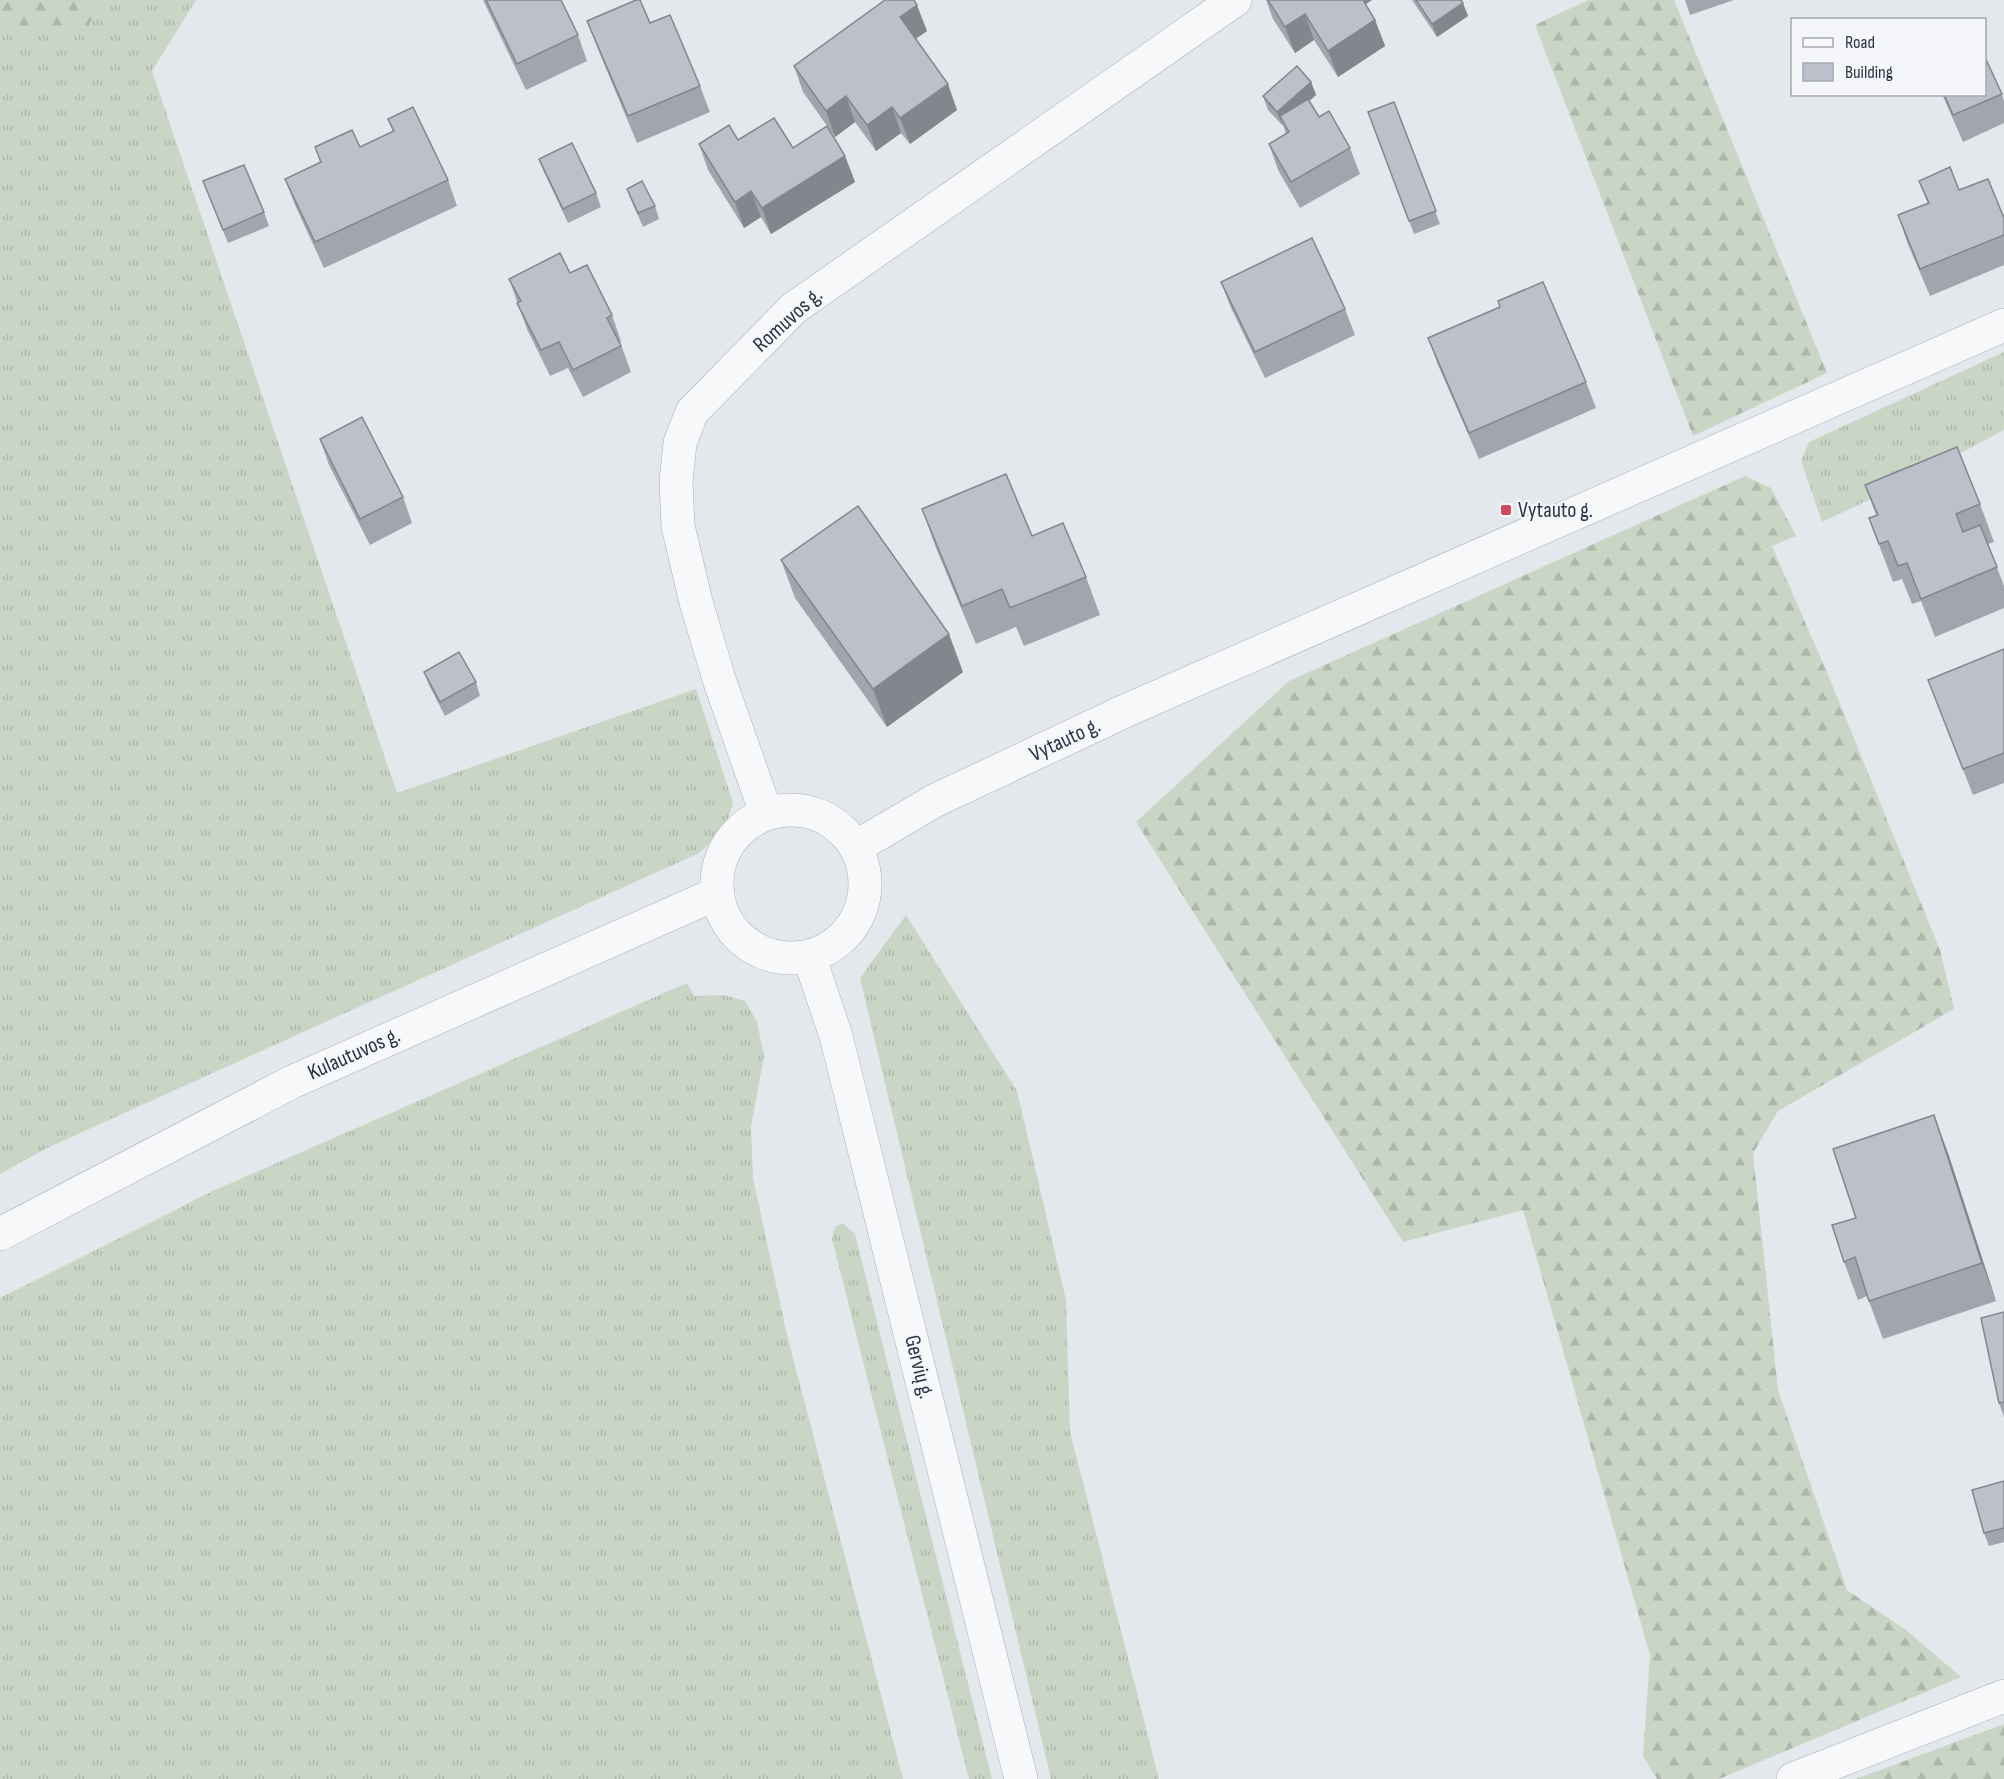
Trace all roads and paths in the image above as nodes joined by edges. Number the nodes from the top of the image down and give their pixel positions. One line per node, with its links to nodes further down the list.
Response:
1 (1235, 0): 3 (street, Romuvos g.)
2 (2004, 325): 4 (street, Vytauto g.)
3 (766, 813): 4 (street); 5 (street)
4 (856, 847): 6 (street)
5 (718, 893): 6 (street); 7 (street, Kulautuvos g.)
6 (809, 956): 9 (street, Gervių g.)
7 (0, 1234)
8 (2004, 1696): 10 (street)
9 (1021, 1779)
10 (1793, 1779)

